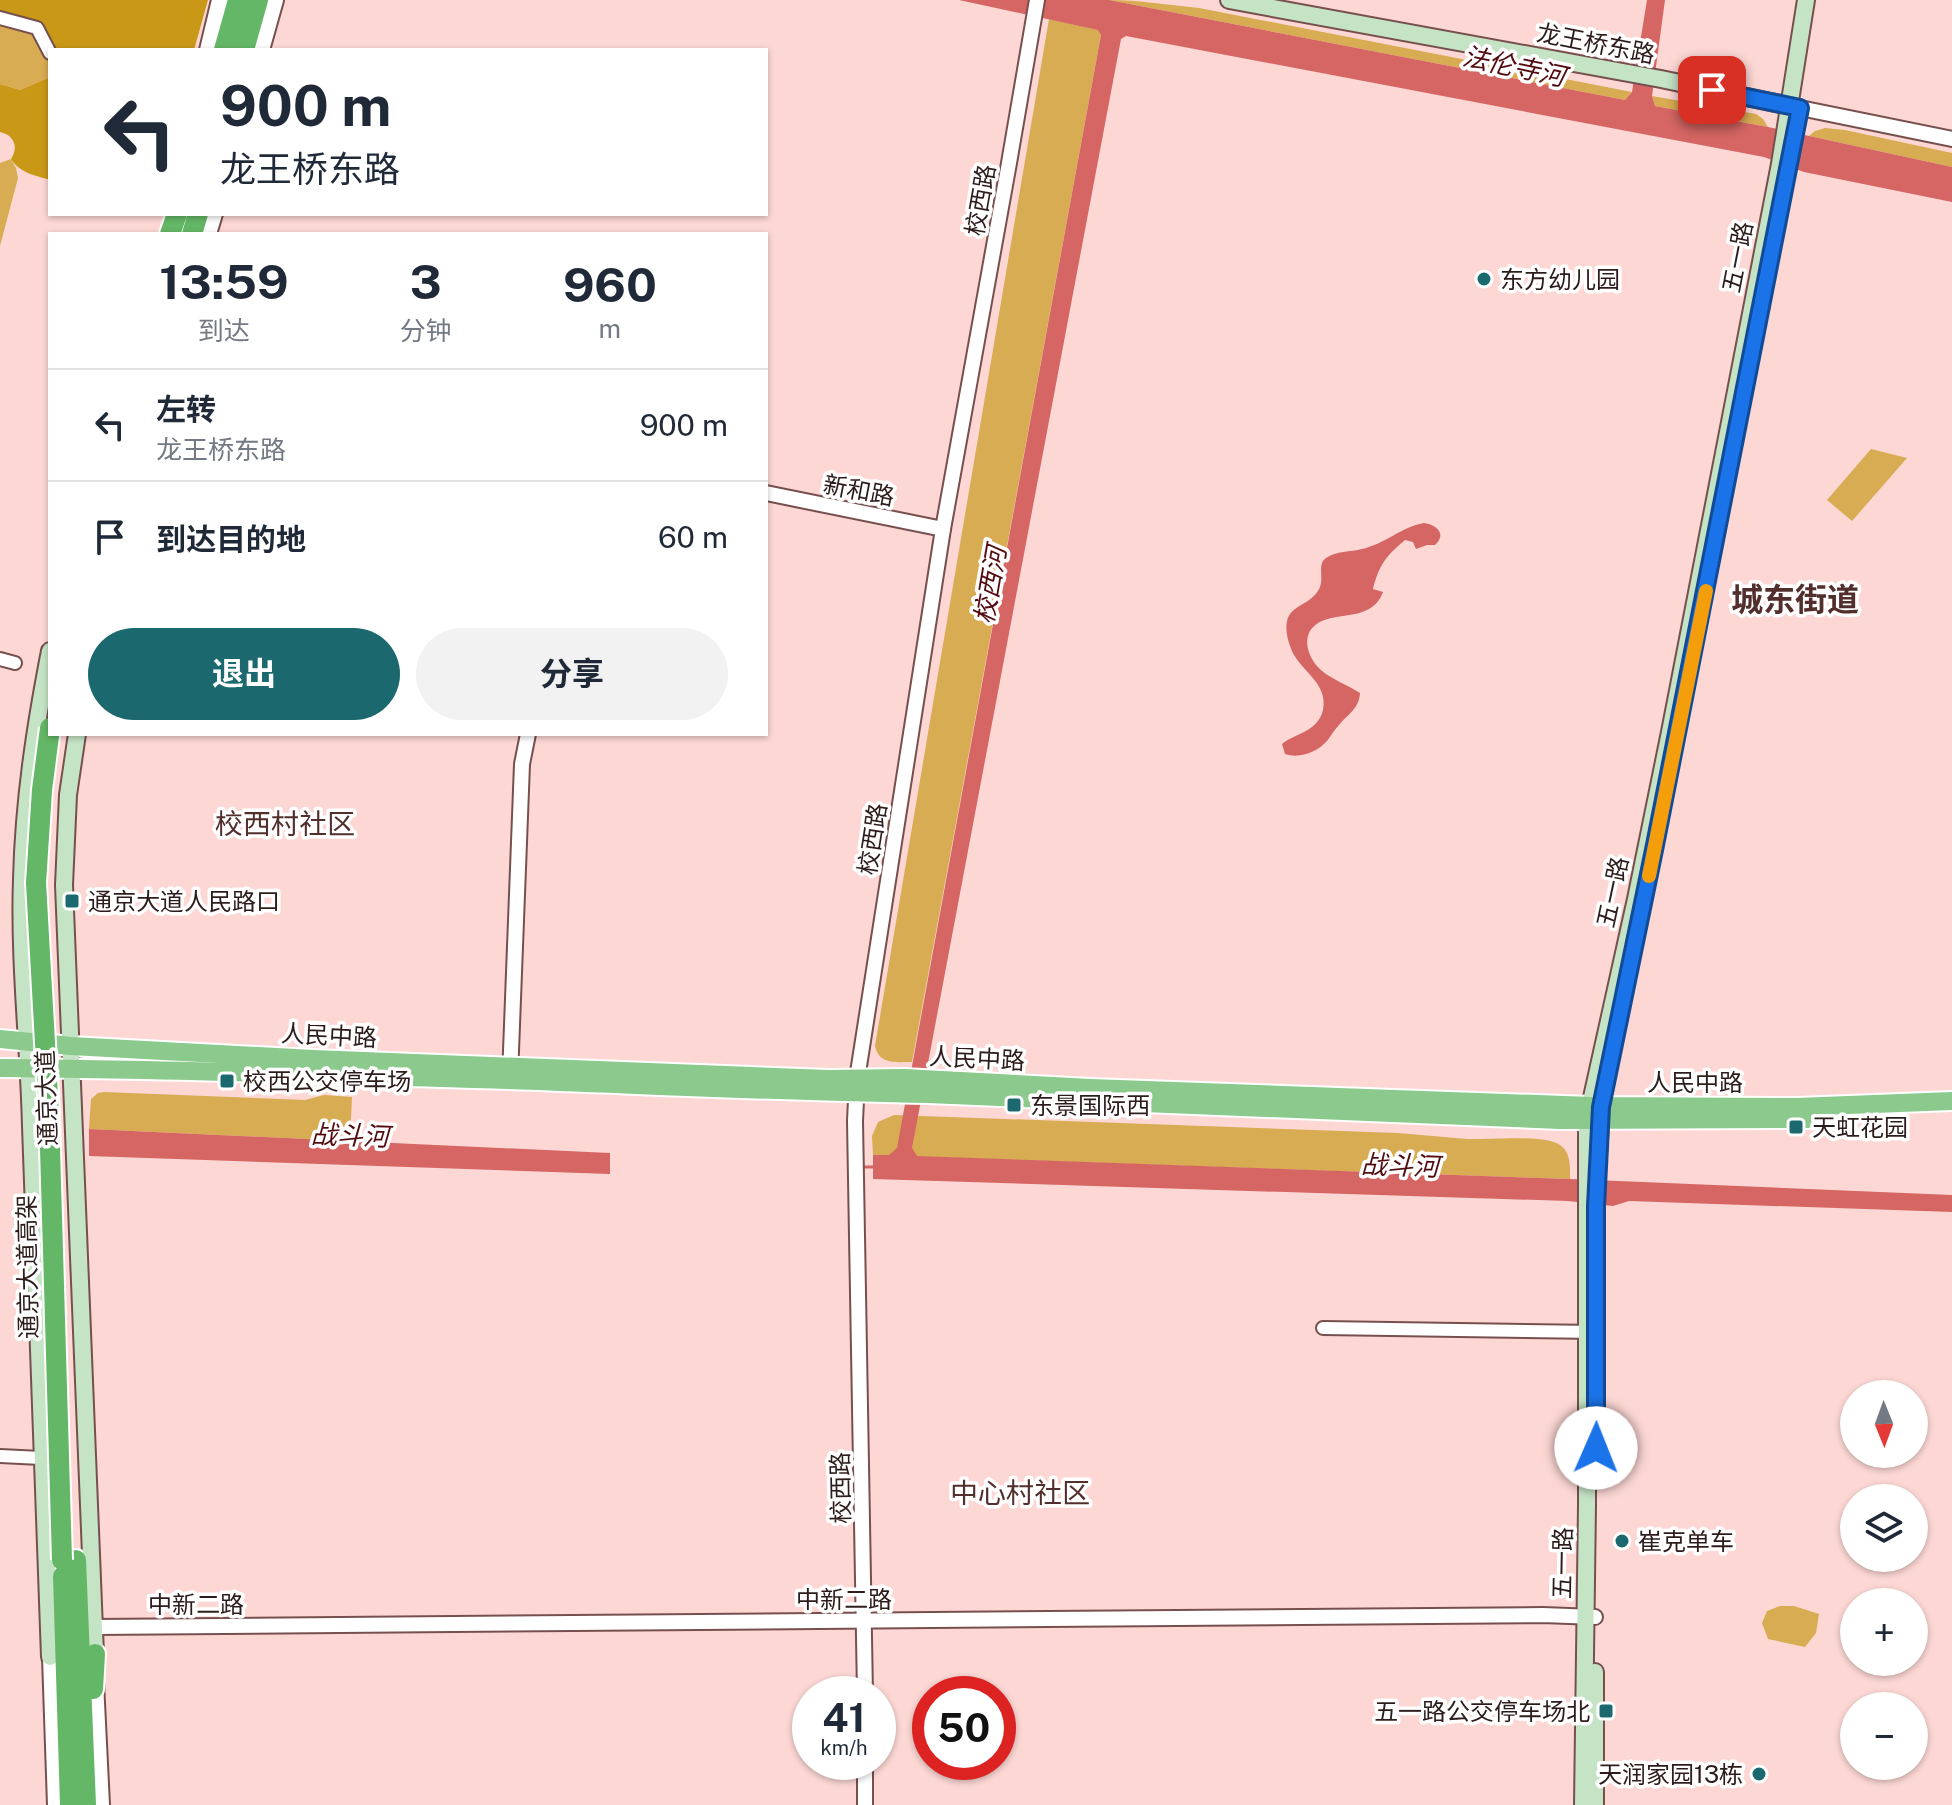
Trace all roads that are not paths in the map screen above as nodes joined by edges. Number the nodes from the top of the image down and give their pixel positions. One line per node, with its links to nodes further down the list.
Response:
1 (219, 0): 10 (street)
2 (238, 0): 11 (highway)
3 (258, 0): 12 (highway)
4 (276, 0): 13 (street)
5 (1037, 0): 18 (street, 校西路)
6 (1229, 0): 15 (main road, 龙王桥东路)
7 (1806, 0): 15 (main road, 五一路)
8 (1817, 0): 15 (main road, 五一路)
9 (0, 18): 14 (street)
10 (207, 48)
11 (225, 48)
12 (245, 48)
13 (263, 48)
14 (48, 49)
15 (1795, 107): 16 (street, 龙王桥东路); 37 (main road, 五一路)
16 (1952, 139)
17 (768, 493): 18 (street, 新和路)
18 (943, 529): 35 (street, 校西路)
19 (0, 659): 21 (street)
20 (48, 662): 27 (main road, 通京大道)
21 (15, 663)
22 (49, 736): 44 (highway, 通京大道高架, bridge)
23 (62, 736): 44 (highway, 通京大道高架)
24 (77, 736): 26 (main road, 通京大道)
25 (528, 736): 34 (street)
26 (66, 951): 27 (main road); 30 (main road, 通京大道)
27 (23, 952): 29 (main road, 通京大道)
28 (0, 1039): 29 (main road, 人民中路)
29 (28, 1043): 30 (main road, 人民中路); 32 (main road, 通京大道)
30 (71, 1046): 33 (main road, 通京大道); 34 (main road, 人民中路)
31 (0, 1068): 32 (main road, 人民中路)
32 (30, 1068): 33 (main road, 人民中路); 43 (main road, 通京大道)
33 (72, 1068): 34 (main road, 人民中路); 47 (main road, 通京大道)
34 (510, 1073): 35 (main road, 人民中路)
35 (856, 1086): 37 (main road, 人民中路); 46 (street, 校西路)
36 (1952, 1101): 37 (main road, 人民中路)
37 (1595, 1113): 38 (main road, 人民中路); 39 (main road, 五一路)
38 (1952, 1113)
39 (1591, 1206): 41 (main road, 五一路); 45 (main road, 五一路)
40 (1323, 1328): 41 (street)
41 (1598, 1332): 45 (main road, 五一路)
42 (0, 1456): 43 (street)
43 (41, 1458): 49 (main road, 通京大道)
44 (69, 1560): 53 (highway, 通京大道高架); 54 (highway, 通京大道高架)
45 (1590, 1616): 46 (street, 中新二路); 57 (main road, 五一路); 58 (main road, 五一路)
46 (865, 1621): 47 (street, 中新二路); 50 (street, 校西路)
47 (94, 1627): 48 (main road, 通京大道)
48 (95, 1654): 54 (highway); 55 (street)
49 (50, 1657): 52 (street); 53 (highway)
50 (865, 1676)
51 (865, 1780): 56 (street)
52 (55, 1805)
53 (70, 1805)
54 (87, 1805)
55 (102, 1805)
56 (865, 1805)
57 (1583, 1805)
58 (1595, 1805)

